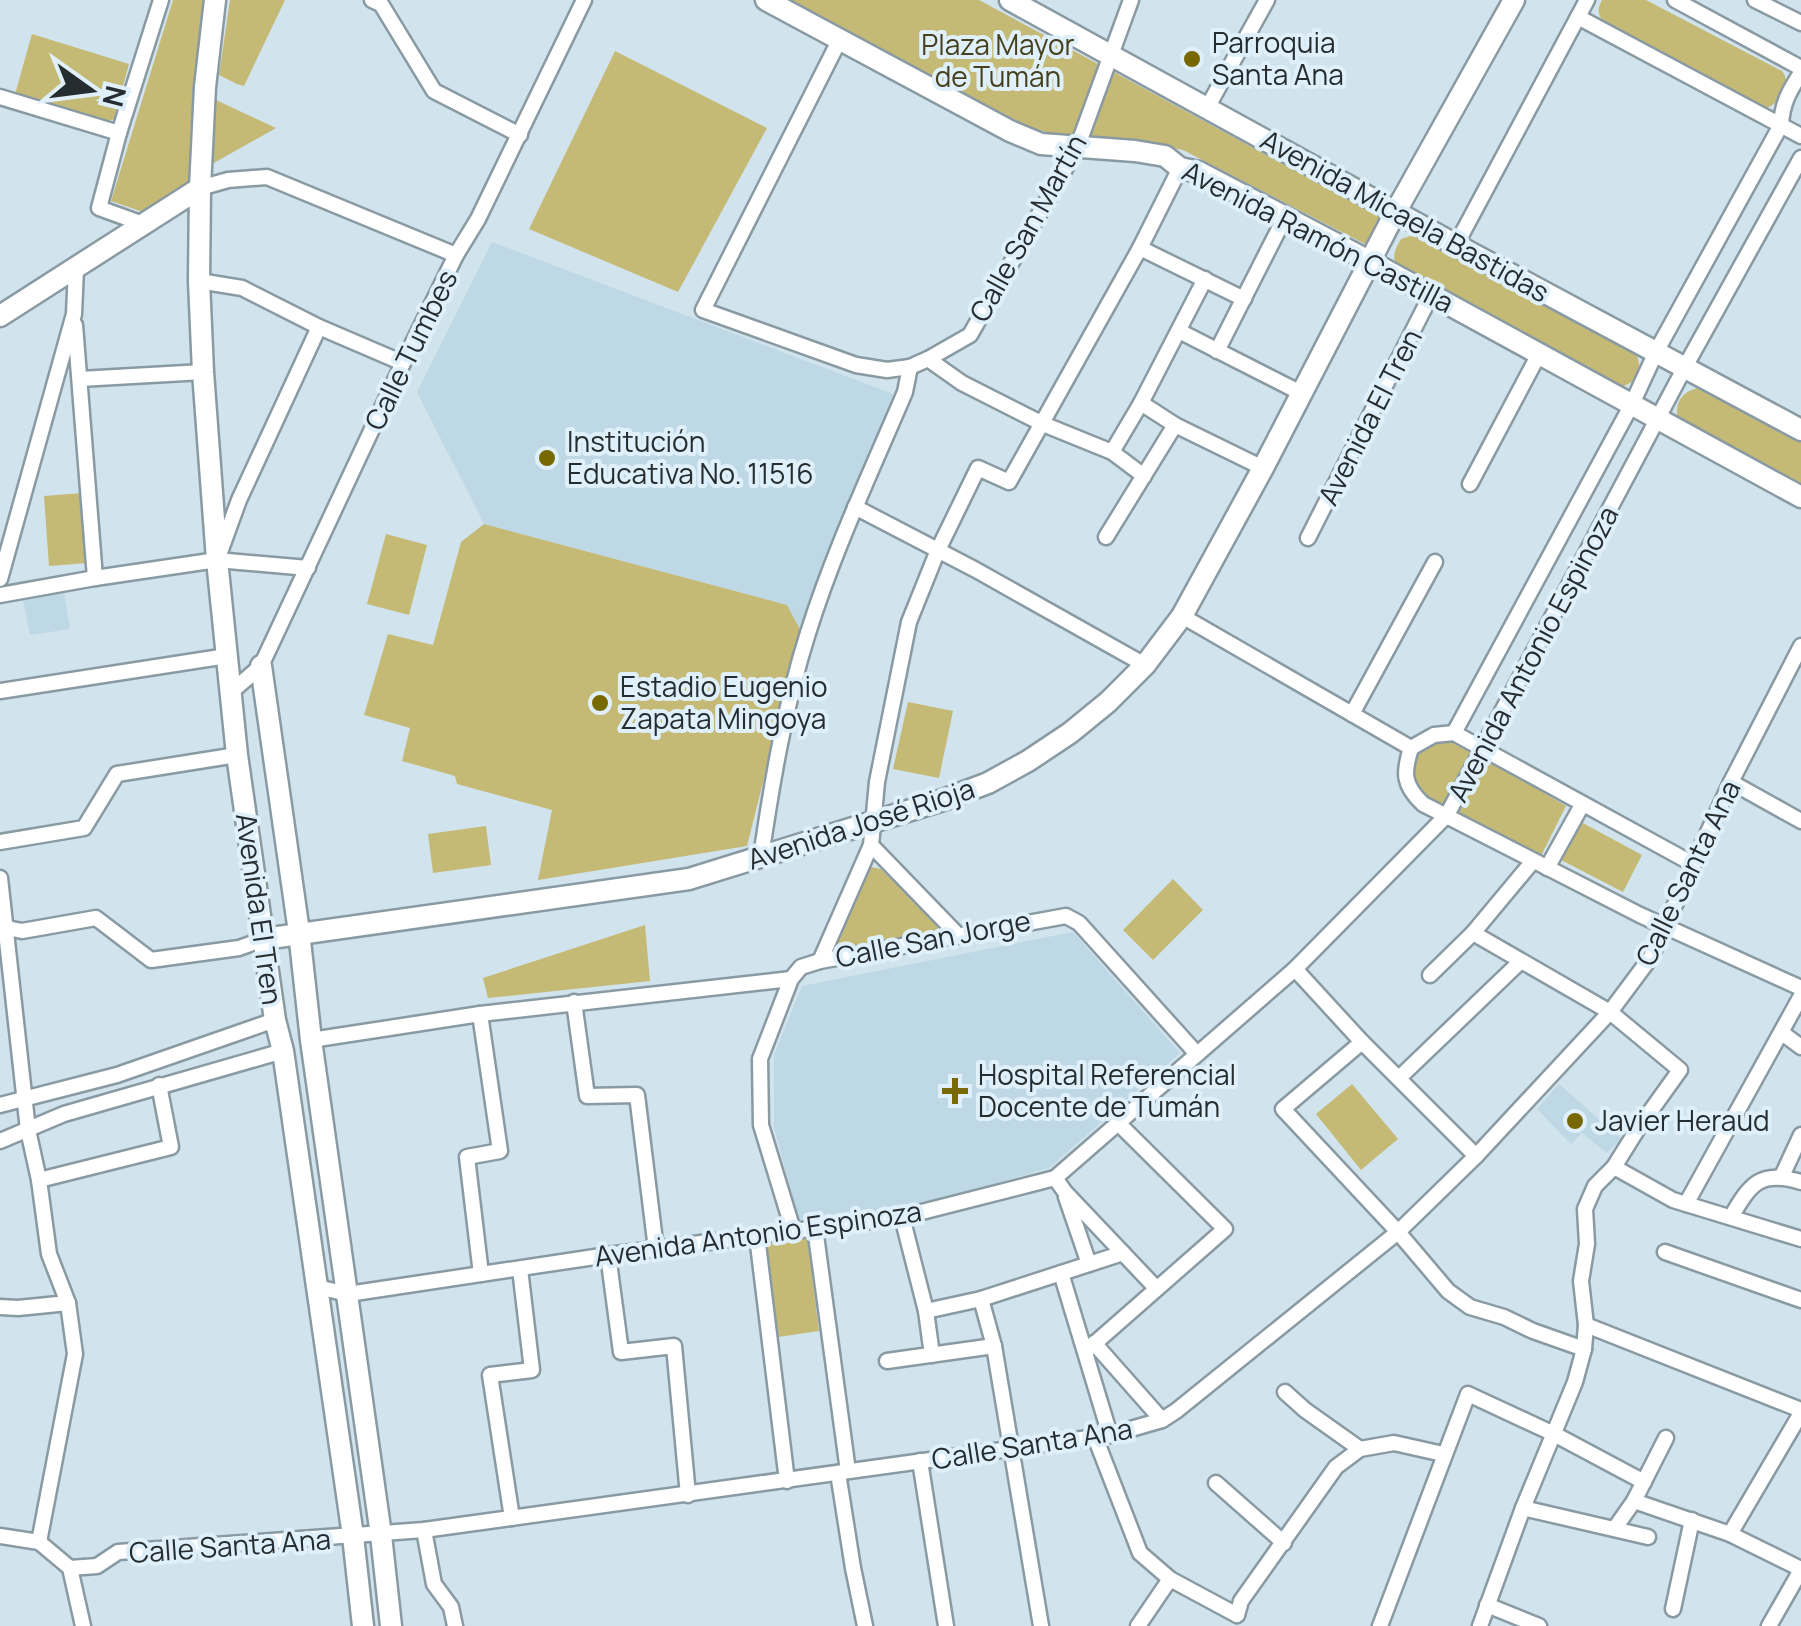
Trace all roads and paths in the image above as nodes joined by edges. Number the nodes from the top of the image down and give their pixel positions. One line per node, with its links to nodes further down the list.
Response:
1 (161, 0): 21 (street)
2 (215, 0): 27 (main road, Avenida El Tren)
3 (372, 0): 22 (street)
4 (766, 0): 15 (main road, Avenida Ramón Castilla)
5 (1131, 0): 16 (street, Calle San Martín)
6 (1267, 0): 19 (street)
7 (1514, 0): 28 (main road, Avenida José Rioja)
8 (1587, 0): 13 (street)
9 (1675, 0): 17 (street)
10 (1757, 0): 14 (street)
11 (579, 2): 22 (street, Calle Tumbes)
12 (1018, 2): 16 (main road, Avenida Micaela Bastidas)
13 (1578, 17): 20 (street); 31 (street)
14 (1801, 23)
15 (840, 40): 24 (main road, Avenida Ramón Castilla); 49 (street)
16 (1110, 55): 19 (main road, Avenida Micaela Bastidas); 24 (street, Calle San Martín)
17 (1801, 70): 20 (street, Avenida Antonio Espinoza)
18 (0, 97): 21 (street)
19 (1206, 108): 28 (main road, Avenida Micaela Bastidas)
20 (1781, 126): 23 (street); 45 (street, Avenida Antonio Espinoza)
21 (119, 133): 30 (street)
22 (520, 135): 33 (street, Calle Tumbes)
23 (1801, 136)
24 (1076, 148): 26 (main road, Avenida Ramón Castilla); 47 (street, Calle San Martín)
25 (1801, 158): 50 (street, Avenida Antonio Espinoza)
26 (1180, 168): 29 (main road, Avenida Ramón Castilla); 32 (street)
27 (200, 188): 30 (main road); 33 (street); 37 (main road, Avenida El Tren)
28 (1396, 211): 31 (main road, Avenida Micaela Bastidas); 34 (main road, Avenida José Rioja)
29 (1285, 217): 34 (main road, Avenida Ramón Castilla); 39 (street)
30 (143, 224): 35 (main road)
31 (1456, 244): 45 (main road, Avenida Micaela Bastidas)
32 (1140, 248): 36 (street); 57 (street)
33 (456, 255): 48 (street, Calle Tumbes)
34 (1371, 262): 38 (main road, Avenida Ramón Castilla); 53 (main road, Avenida José Rioja)
35 (76, 268): 40 (street); 41 (main road)
36 (1204, 280): 39 (street); 43 (street)
37 (199, 281): 42 (street); 51 (main road, Avenida El Tren)
38 (1431, 295): 46 (main road, Avenida Ramón Castilla); 67 (street, Avenida El Tren)
39 (1244, 298): 44 (street)
40 (74, 314): 52 (street); 73 (street)
41 (0, 316)
42 (319, 327): 48 (street); 69 (street)
43 (1179, 330): 44 (street); 54 (street)
44 (1218, 351): 53 (street)
45 (1656, 352): 50 (main road, Avenida Micaela Bastidas); 55 (street, Avenida Antonio Espinoza)
46 (1539, 354): 55 (main road, Avenida Ramón Castilla); 63 (street)
47 (928, 360): 49 (street, Calle San Martín); 57 (street)
48 (403, 363): 71 (street, Calle Tumbes)
49 (910, 367): 65 (street)
50 (1685, 368): 56 (street, Avenida Antonio Espinoza); 59 (main road, Avenida Micaela Bastidas)
51 (203, 372): 52 (street); 69 (main road, Avenida El Tren)
52 (80, 379): 72 (street)
53 (1301, 393): 61 (main road, Avenida José Rioja)
54 (1141, 403): 58 (street); 60 (street)
55 (1632, 404): 56 (main road, Avenida Ramón Castilla); 83 (street, Avenida Antonio Espinoza)
56 (1659, 419): 64 (main road, Avenida Ramón Castilla); 85 (street, Avenida Antonio Espinoza)
57 (1043, 424): 60 (street); 68 (street)
58 (1174, 426): 61 (street); 62 (street)
59 (1801, 430)
60 (1112, 452): 62 (street)
61 (1263, 468): 75 (main road, Avenida José Rioja)
62 (1144, 476): 66 (street)
63 (1470, 484)
64 (1801, 497)
65 (855, 507): 68 (street); 94 (street)
66 (1106, 537)
67 (1308, 538)
68 (938, 550): 78 (street); 91 (street)
69 (217, 560): 71 (street); 72 (street); 77 (main road, Avenida El Tren)
70 (1435, 562): 82 (street)
71 (308, 568): 79 (street, Calle Tumbes)
72 (95, 578): 74 (street)
73 (0, 579)
74 (0, 595)
75 (1182, 616): 78 (main road, Avenida José Rioja); 82 (street)
76 (1801, 646): 87 (street, Calle Santa Ana)
77 (227, 656): 80 (street); 81 (main road, Avenida El Tren)
78 (1145, 665): 91 (main road, Avenida José Rioja)
79 (262, 666): 81 (street, Calle Tumbes); 100 (main road, Avenida El Tren)
80 (0, 691)
81 (230, 693): 86 (main road, Avenida El Tren)
82 (1352, 714): 84 (street)
83 (1454, 733): 84 (street); 85 (street)
84 (1411, 748): 89 (street)
85 (1482, 748): 88 (street); 89 (street, Avenida Antonio Espinoza)
86 (237, 756): 92 (street); 103 (main road, Avenida El Tren)
87 (1731, 782): 90 (street); 96 (street, Calle Santa Ana)
88 (1582, 805): 95 (street); 96 (street)
89 (1447, 815): 95 (street); 106 (street, Avenida Antonio Espinoza)
90 (1801, 821)
91 (873, 823): 93 (street); 94 (main road, Avenida José Rioja)
92 (0, 842)
93 (871, 845): 102 (street); 104 (street)
94 (761, 857): 100 (main road, Avenida José Rioja)
95 (1540, 864): 98 (street); 101 (street)
96 (1693, 864): 98 (street, Calle Santa Ana)
97 (0, 878): 99 (street)
98 (1667, 926): 109 (street); 112 (street, Calle Santa Ana)
99 (3, 928): 103 (street); 117 (street)
100 (299, 932): 103 (main road, Avenida José Rioja); 118 (main road, Avenida El Tren)
101 (1473, 933): 105 (street); 108 (street)
102 (958, 935): 104 (street, Calle San Jorge); 122 (street, Calle San Jorge)
103 (264, 938): 114 (main road, Avenida El Tren)
104 (820, 961): 107 (street, Calle San Jorge)
105 (1521, 961): 112 (street); 123 (street)
106 (1296, 969): 119 (street); 122 (street, Avenida Antonio Espinoza)
107 (796, 973): 111 (street, Calle San Jorge); 142 (street)
108 (1430, 975)
109 (1801, 988)
110 (1801, 996): 116 (street)
111 (574, 1002): 113 (street, Calle San Jorge); 146 (street)
112 (1610, 1012): 131 (street, Calle Santa Ana); 132 (street)
113 (480, 1014): 118 (street, Calle San Jorge); 153 (street)
114 (276, 1020): 121 (main road, Avenida El Tren); 125 (street)
115 (0, 1030): 117 (street)
116 (1782, 1033): 120 (street); 138 (street)
117 (18, 1036): 125 (street)
118 (310, 1040): 156 (main road, Avenida El Tren)
119 (1362, 1042): 123 (street); 143 (street)
120 (1801, 1047)
121 (283, 1050): 124 (street); 154 (main road, Avenida El Tren)
122 (1198, 1054): 127 (street, Avenida Antonio Espinoza)
123 (1399, 1078): 131 (street)
124 (159, 1085): 128 (street); 135 (street)
125 (24, 1099): 126 (street); 128 (street)
126 (0, 1106)
127 (1118, 1123): 134 (street, Avenida Antonio Espinoza); 155 (street)
128 (28, 1130): 130 (street); 135 (street)
129 (1801, 1135): 133 (street)
130 (0, 1141)
131 (1476, 1156): 143 (street, Calle Santa Ana)
132 (1614, 1167): 138 (street); 162 (street)
133 (1782, 1176): 136 (street); 140 (street)
134 (1055, 1178): 137 (street); 139 (street, Avenida Antonio Espinoza)
135 (39, 1180): 159 (street)
136 (1801, 1182)
137 (1064, 1192): 148 (street); 150 (street)
138 (1686, 1204): 140 (street)
139 (902, 1217): 141 (street, Avenida Antonio Espinoza); 161 (street)
140 (1732, 1217): 145 (street)
141 (815, 1228): 142 (street, Avenida Antonio Espinoza); 178 (street)
142 (793, 1230): 144 (street, Avenida Antonio Espinoza)
143 (1398, 1232): 165 (street); 170 (street, Calle Santa Ana)
144 (757, 1236): 146 (street, Avenida Antonio Espinoza); 179 (street)
145 (1801, 1238)
146 (656, 1248): 149 (street, Avenida Antonio Espinoza)
147 (1666, 1252): 158 (street)
148 (1123, 1253): 150 (street); 155 (street)
149 (608, 1255): 151 (street, Avenida Antonio Espinoza); 182 (street)
150 (1090, 1264): 152 (street)
151 (520, 1269): 153 (street, Avenida Antonio Espinoza); 185 (street)
152 (1062, 1272): 157 (street); 164 (street)
153 (482, 1274): 156 (street, Avenida Antonio Espinoza)
154 (317, 1286): 156 (street, Avenida Antonio Espinoza); 192 (main road, Avenida El Tren)
155 (1156, 1288): 164 (street)
156 (348, 1294): 190 (main road, Avenida El Tren)
157 (981, 1299): 161 (street); 163 (street)
158 (1801, 1300)
159 (68, 1303): 160 (street); 194 (street)
160 (0, 1307)
161 (926, 1311): 166 (street)
162 (1586, 1325): 165 (street); 169 (street)
163 (994, 1346): 166 (street); 175 (street)
164 (1090, 1347): 170 (street); 172 (street)
165 (1584, 1349): 171 (street)
166 (932, 1355): 167 (street)
167 (888, 1361)
168 (1285, 1392): 174 (street)
169 (1801, 1411): 189 (street)
170 (1162, 1420): 172 (street, Calle Santa Ana)
171 (1554, 1434): 176 (street); 180 (street); 184 (street)
172 (1103, 1436): 175 (street, Calle Santa Ana); 199 (street)
173 (1666, 1438): 180 (street)
174 (1360, 1449): 176 (street); 195 (street)
175 (1012, 1450): 177 (street, Calle Santa Ana); 209 (street)
176 (1444, 1454): 211 (street)
177 (920, 1462): 178 (street, Calle Santa Ana); 208 (street)
178 (844, 1472): 179 (street, Calle Santa Ana); 207 (street)
179 (788, 1481): 182 (street, Calle Santa Ana)
180 (1644, 1482): 183 (street)
181 (1216, 1483): 195 (street)
182 (688, 1495): 185 (street, Calle Santa Ana)
183 (1634, 1501): 186 (street); 187 (street)
184 (1523, 1508): 187 (street); 200 (street)
185 (512, 1518): 188 (street, Calle Santa Ana)
186 (1692, 1520): 189 (street); 201 (street)
187 (1615, 1528): 193 (street)
188 (424, 1530): 190 (street, Calle Santa Ana); 206 (street)
189 (1730, 1534): 198 (street)
190 (381, 1535): 192 (street, Calle Santa Ana); 205 (main road, Avenida El Tren)
191 (4, 1536): 194 (street); 196 (street)
192 (353, 1536): 197 (street, Calle Santa Ana); 204 (main road, Avenida El Tren)
193 (1648, 1536)
194 (40, 1542): 197 (street)
195 (1284, 1543): 202 (street)
196 (0, 1553)
197 (70, 1568): 203 (street)
198 (1801, 1570): 214 (street)
199 (1170, 1579): 202 (street); 210 (street)
200 (1486, 1604): 212 (street); 213 (street)
201 (1673, 1609)
202 (1238, 1620)
203 (83, 1626)
204 (363, 1626)
205 (391, 1626)
206 (455, 1626)
207 (865, 1626)
208 (946, 1626)
209 (1041, 1626)
210 (1138, 1626)
211 (1380, 1626)
212 (1480, 1626)
213 (1538, 1626)
214 (1769, 1626)

